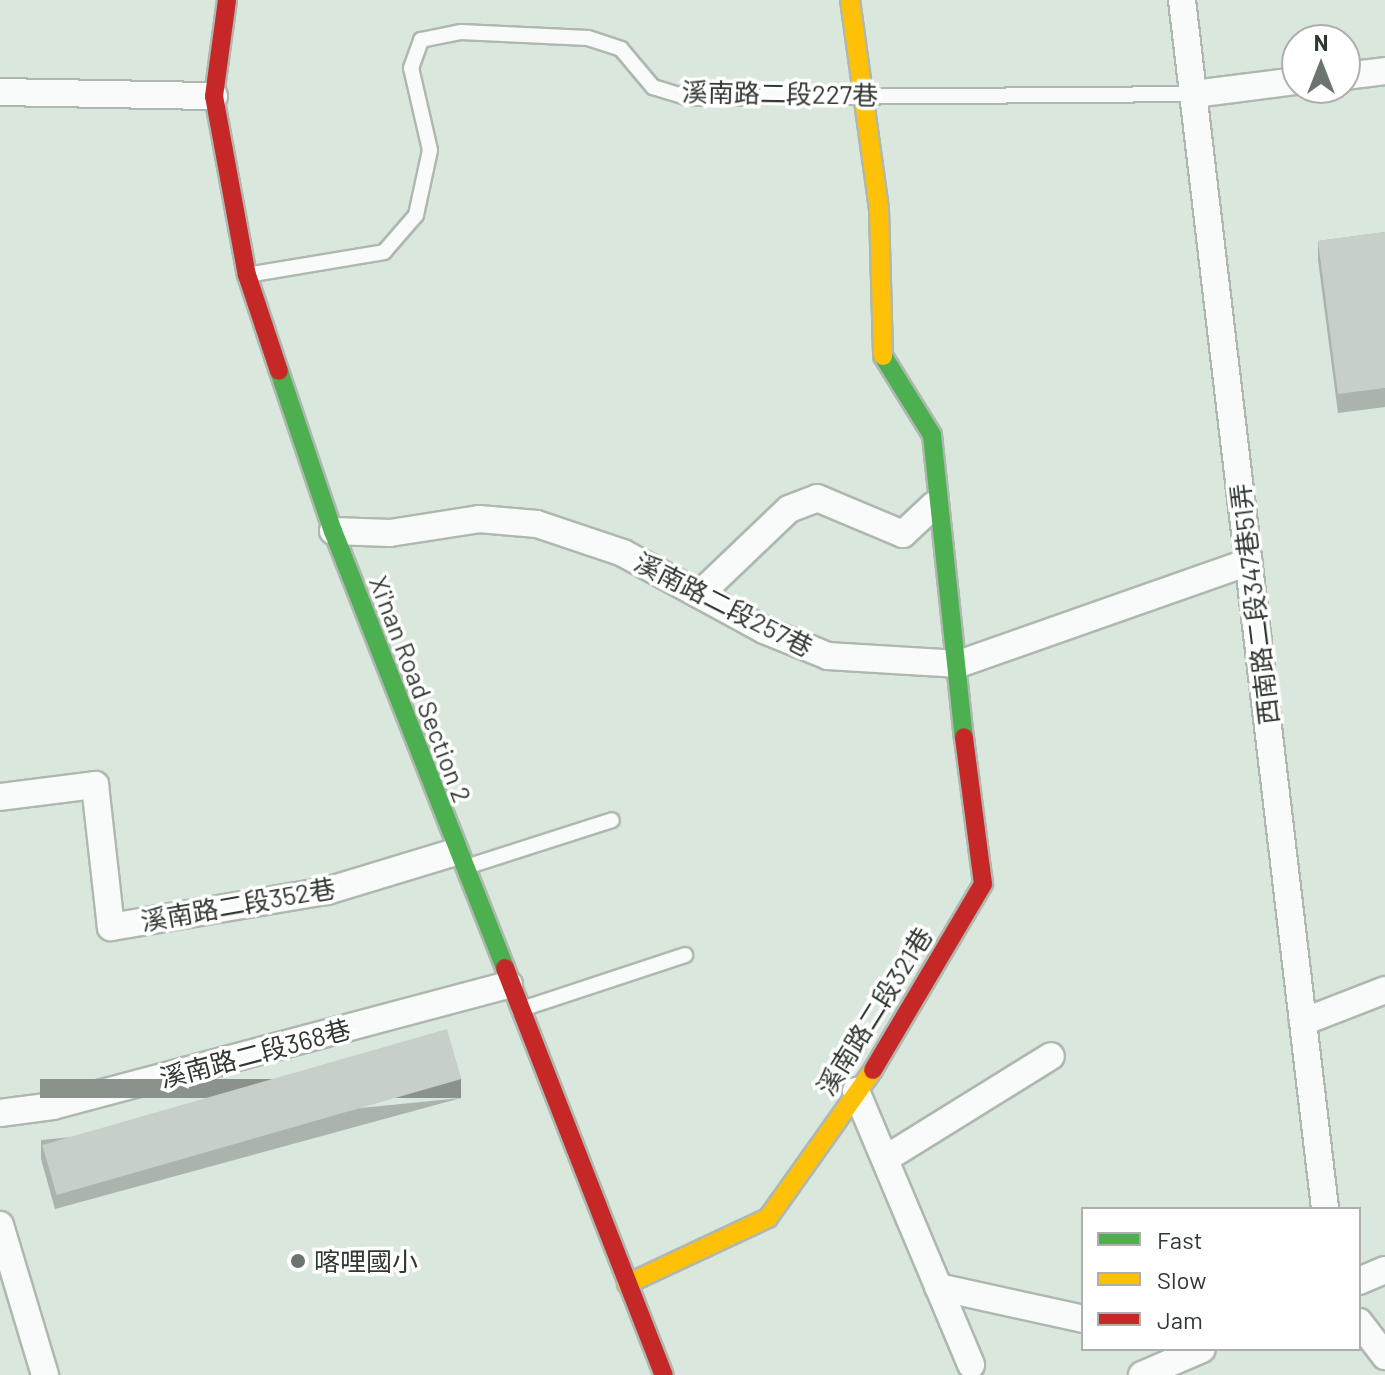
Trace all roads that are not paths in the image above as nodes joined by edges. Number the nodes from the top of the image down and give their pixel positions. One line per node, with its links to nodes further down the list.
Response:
1 (227, 0): 10 (street, Xi'nan Road Section 2)
2 (850, 0): 8 (street, 溪南路二段321巷)
3 (1182, 0): 9 (street, 西南路二段347巷51弄)
4 (1385, 71): 5 (street)
5 (1361, 74)
6 (1281, 83): 9 (street)
7 (0, 92): 10 (street)
8 (860, 94): 9 (lane, 溪南路二段227巷); 11 (lane, 溪南路二段227巷); 12 (street, 溪南路二段321巷)
9 (1194, 94): 14 (street, 西南路二段347巷51弄)
10 (214, 96): 11 (street, Xi'nan Road Section 2)
11 (247, 275): 13 (street, Xi'nan Road Section 2)
12 (934, 505): 15 (street); 16 (street, 溪南路二段321巷)
13 (333, 531): 15 (street, 溪南路二段257巷); 19 (street, Xi'nan Road Section 2)
14 (1249, 562): 16 (street, 溪南路二段257巷); 23 (street, 西南路二段347巷51弄)
15 (700, 594): 16 (street, 溪南路二段257巷)
16 (959, 664): 25 (street, 溪南路二段321巷)
17 (0, 797): 19 (street, 溪南路二段352巷)
18 (612, 820): 19 (lane)
19 (459, 860): 22 (street, Xi'nan Road Section 2)
20 (685, 955): 22 (lane)
21 (1385, 990): 23 (street)
22 (514, 998): 26 (street, 溪南路二段368巷); 32 (street, Xi'nan Road Section 2)
23 (1303, 1022): 28 (street, 西南路二段347巷51弄)
24 (1051, 1056): 27 (street)
25 (856, 1091): 27 (street); 32 (street, 溪南路二段321巷)
26 (0, 1113)
27 (885, 1159): 33 (street)
28 (1325, 1207)
29 (0, 1225): 39 (street)
30 (1385, 1270): 31 (street)
31 (1361, 1280)
32 (627, 1284): 40 (street, Xi'nan Road Section 2)
33 (938, 1287): 34 (street); 38 (street)
34 (1081, 1319)
35 (1361, 1325): 37 (street)
36 (1197, 1351): 41 (street)
37 (1385, 1356)
38 (971, 1365)
39 (45, 1375)
40 (664, 1375)
41 (1142, 1375)

